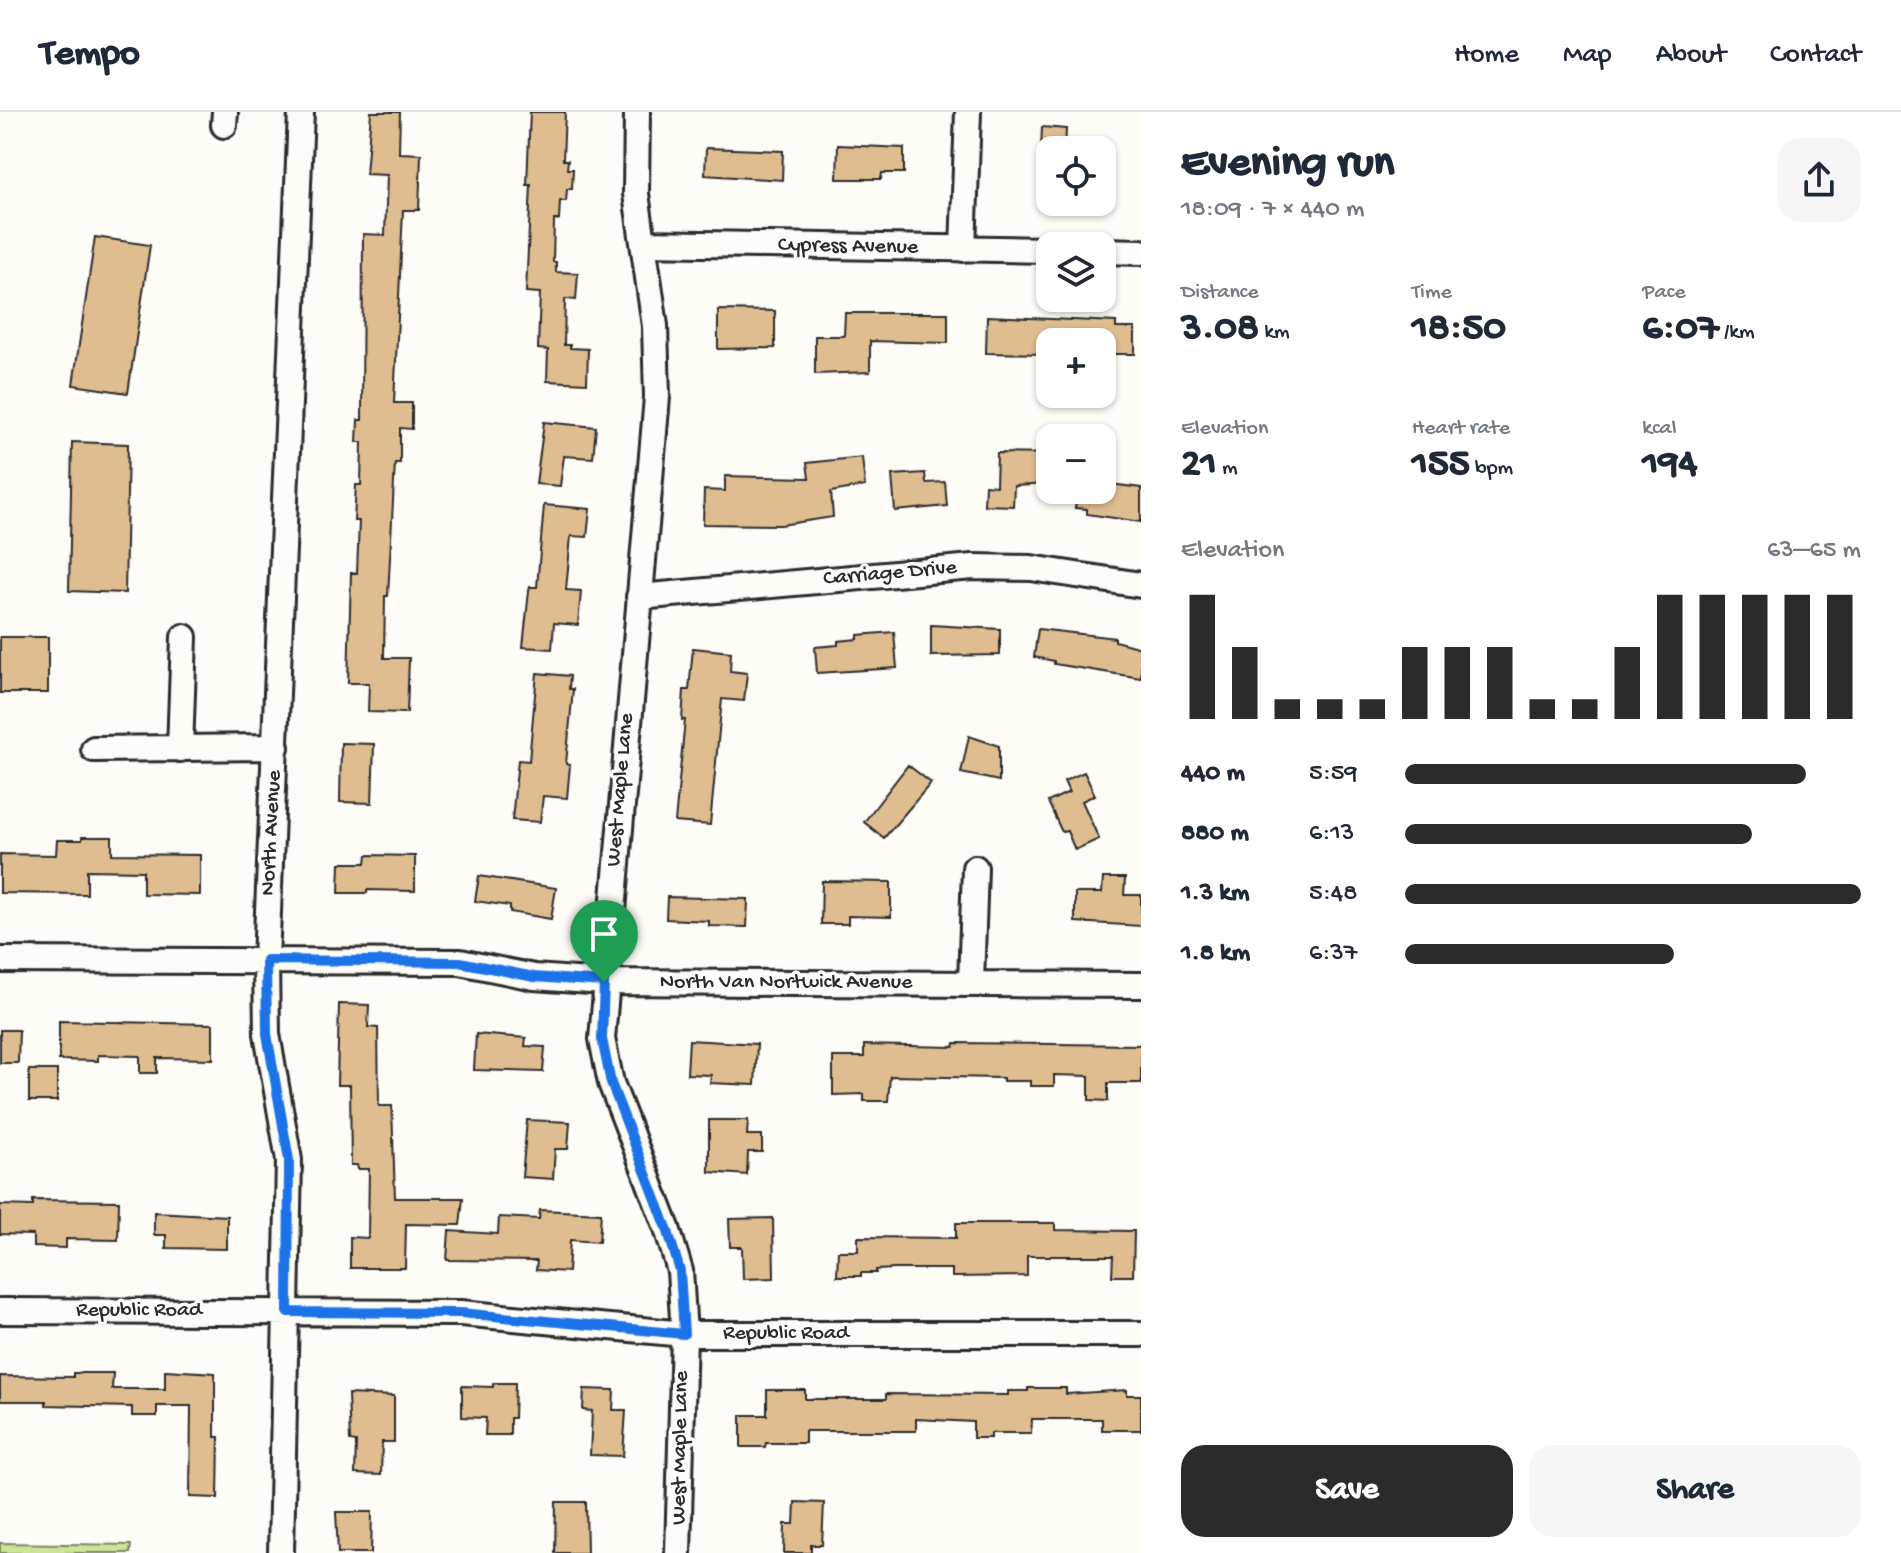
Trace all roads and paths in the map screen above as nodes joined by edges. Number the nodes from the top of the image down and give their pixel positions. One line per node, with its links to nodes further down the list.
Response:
1 (301, 112): 12 (street, North Avenue)
2 (637, 112): 4 (street, West Maple Lane)
3 (968, 112): 5 (street)
4 (645, 243): 5 (street, Cypress Avenue); 10 (street, West Maple Lane)
5 (963, 249): 6 (street, Cypress Avenue)
6 (1036, 250)
7 (1116, 251): 8 (street)
8 (1141, 252)
9 (1141, 585): 10 (street, Carriage Drive)
10 (639, 597): 18 (street, West Maple Lane)
11 (184, 637): 14 (street)
12 (276, 747): 14 (street); 17 (street, North Avenue)
13 (94, 749): 14 (street)
14 (180, 749)
15 (975, 868): 19 (street)
16 (0, 960): 17 (street, North Van Nortwick Avenue)
17 (266, 960): 18 (street, North Van Nortwick Avenue); 22 (street, North Avenue)
18 (604, 982): 19 (street, North Van Nortwick Avenue); 23 (street, West Maple Lane)
19 (971, 983): 20 (street, North Van Nortwick Avenue)
20 (1141, 985)
21 (0, 1311): 22 (street, Republic Road)
22 (288, 1312): 23 (street, Republic Road); 25 (street, North Avenue)
23 (684, 1334): 24 (street, Republic Road); 26 (street, West Maple Lane)
24 (1141, 1334)
25 (281, 1553)
26 (678, 1553)

